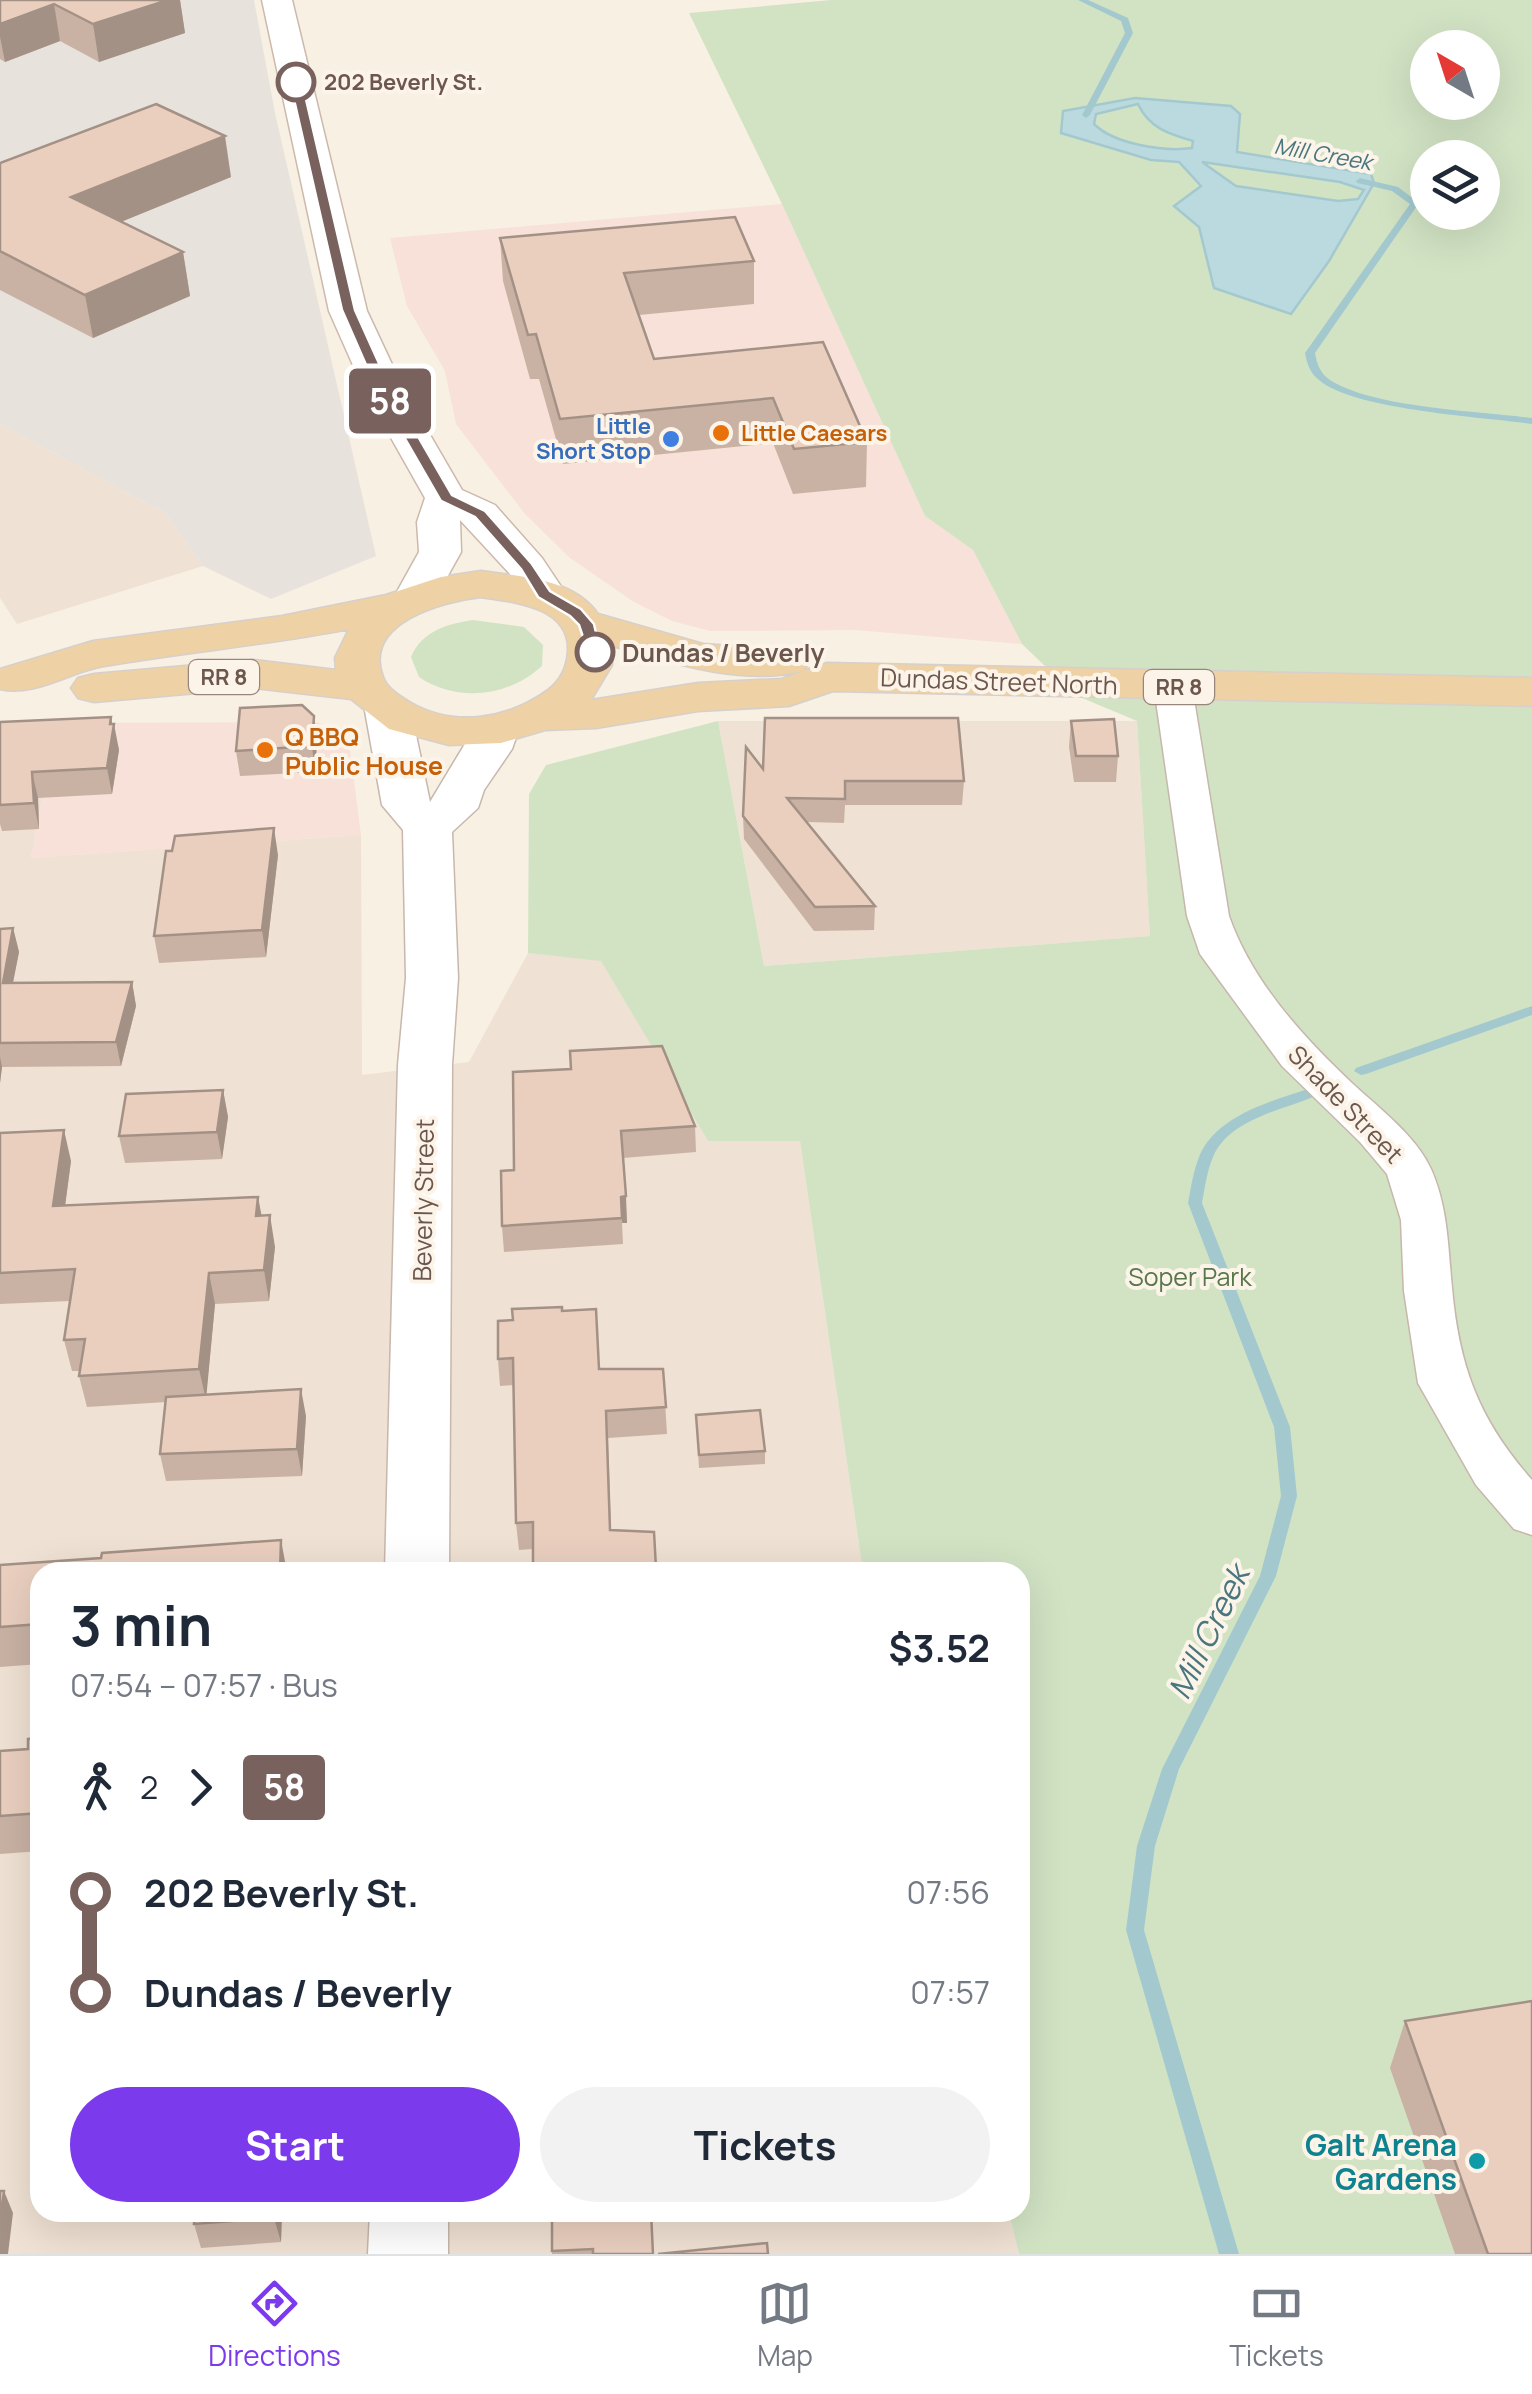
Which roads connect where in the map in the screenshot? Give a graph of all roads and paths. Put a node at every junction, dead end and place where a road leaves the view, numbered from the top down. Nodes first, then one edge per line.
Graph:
1 (277, 0) edge
2 (446, 498) junction
3 (544, 594) junction
4 (407, 602) junction
5 (586, 624) junction
6 (827, 677) junction
7 (8, 679) edge
8 (1173, 687) junction
9 (1532, 692) edge
10 (376, 699) junction
11 (519, 723) junction
12 (427, 827) junction
13 (1532, 1515) edge
14 (417, 1562) edge
15 (409, 2222) edge
16 (408, 2254) edge

1 - 2 main road
2 - 3 main road
2 - 4 main road
3 - 4 main road
3 - 5 main road
4 - 7 main road, RR 8
4 - 10 main road
5 - 6 main road, Dundas Street North / RR 8
5 - 11 main road
6 - 8 main road, Dundas Street North / RR 8
6 - 11 main road, Dundas Street North / RR 8
7 - 10 main road, RR 8
8 - 9 main road, Dundas Street North / RR 8
8 - 13 street, Shade Street
10 - 11 main road
10 - 12 main road, Beverly Street
11 - 12 main road
12 - 14 main road, Beverly Street
15 - 16 main road

